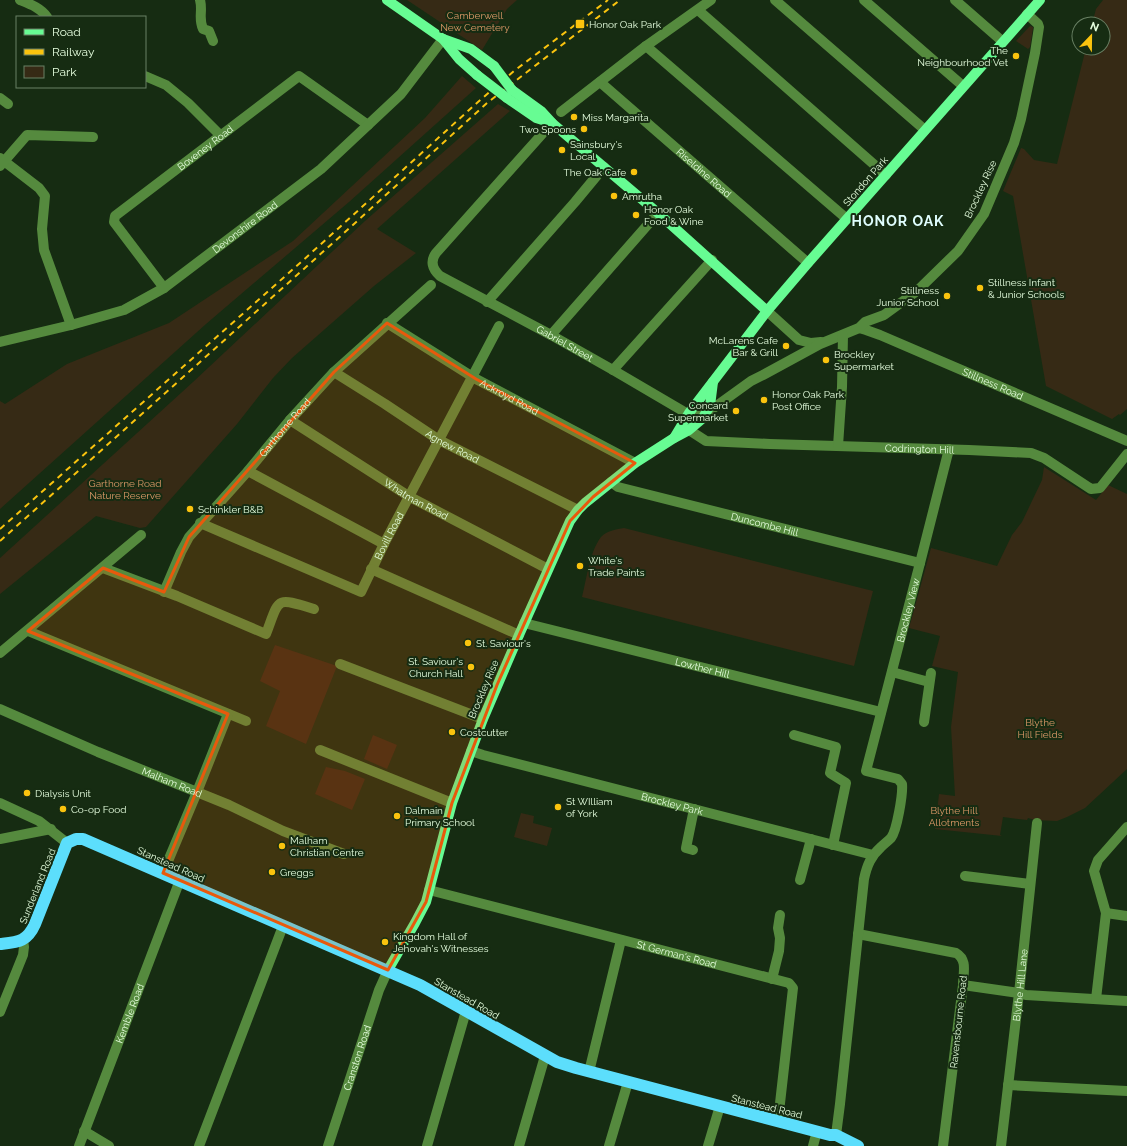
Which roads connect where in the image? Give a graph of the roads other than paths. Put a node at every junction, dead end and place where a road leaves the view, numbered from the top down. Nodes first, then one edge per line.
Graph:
1 (20, 0) edge
2 (200, 0) edge
3 (387, 0) edge
4 (711, 0) edge
5 (775, 0) edge
6 (864, 0) edge
7 (955, 0) edge
8 (1040, 0) edge
9 (698, 10) junction
10 (1027, 14) junction
11 (46, 16) edge
12 (443, 39) junction
13 (213, 41) dead end
14 (1002, 41) junction
15 (646, 46) junction
16 (146, 76) edge
17 (600, 82) junction
18 (963, 86) junction
19 (510, 94) junction
20 (561, 112) dead end
21 (552, 123) junction
22 (368, 125) junction
23 (925, 130) junction
24 (220, 136) junction
25 (93, 137) dead end
26 (1, 162) edge
27 (604, 167) junction
28 (886, 175) junction
29 (658, 213) junction
30 (847, 219) junction
31 (712, 260) junction
32 (808, 263) junction
33 (431, 285) dead end
34 (164, 288) junction
35 (487, 302) junction
36 (767, 311) junction
37 (884, 315) junction
38 (387, 323) junction
39 (71, 325) junction
40 (499, 326) dead end
41 (859, 328) junction
42 (551, 335) junction
43 (843, 335) junction
44 (884, 337) junction
45 (799, 340) junction
46 (0, 342) edge
47 (827, 342) junction
48 (795, 357) junction
49 (613, 370) junction
50 (334, 372) junction
51 (472, 376) junction
52 (702, 401) junction
53 (708, 412) junction
54 (688, 414) junction
55 (290, 420) junction
56 (689, 430) junction
57 (674, 438) junction
58 (439, 440) junction
59 (1127, 441) edge
60 (838, 446) junction
61 (949, 449) junction
62 (1127, 454) edge
63 (635, 463) junction
64 (248, 471) junction
65 (611, 482) junction
66 (410, 496) junction
67 (578, 510) junction
68 (200, 523) junction
69 (141, 535) dead end
70 (384, 544) junction
71 (920, 563) junction
72 (104, 568) junction
73 (371, 569) junction
74 (548, 570) junction
75 (164, 592) junction
76 (314, 609) dead end
77 (524, 623) junction
78 (28, 631) junction
79 (519, 635) junction
80 (0, 653) edge
81 (340, 664) dead end
82 (892, 672) junction
83 (0, 709) edge
84 (881, 712) junction
85 (228, 714) junction
86 (483, 719) junction
87 (246, 721) dead end
88 (924, 722) dead end
89 (794, 735) dead end
90 (320, 750) dead end
91 (471, 751) junction
92 (197, 792) junction
93 (0, 803) edge
94 (452, 803) junction
95 (694, 809) junction
96 (1037, 823) dead end
97 (51, 829) junction
98 (1126, 830) edge
99 (0, 838) edge
100 (811, 839) junction
101 (71, 841) junction
102 (833, 845) junction
103 (693, 850) dead end
104 (344, 854) dead end
105 (873, 855) junction
106 (163, 873) junction
107 (965, 876) dead end
108 (180, 880) junction
109 (800, 880) dead end
110 (1030, 884) junction
111 (429, 890) junction
112 (1106, 913) junction
113 (780, 916) dead end
114 (1127, 916) edge
115 (283, 926) junction
116 (858, 934) junction
117 (23, 940) junction
118 (621, 940) junction
119 (0, 944) edge
120 (388, 970) junction
121 (772, 979) junction
122 (963, 985) junction
123 (1019, 992) junction
124 (1096, 999) junction
125 (1127, 1001) edge
126 (466, 1011) junction
127 (0, 1012) edge
128 (545, 1056) junction
129 (589, 1072) junction
130 (628, 1082) junction
131 (1008, 1085) junction
132 (1127, 1091) edge
133 (720, 1106) junction
134 (778, 1121) junction
135 (84, 1131) junction
136 (817, 1132) junction
137 (836, 1135) junction
138 (79, 1146) edge
139 (109, 1146) edge
140 (199, 1146) edge
141 (328, 1146) edge
142 (427, 1146) edge
143 (519, 1146) edge
144 (609, 1146) edge
145 (708, 1146) edge
146 (813, 1146) edge
147 (858, 1146) edge
148 (943, 1146) edge
149 (1001, 1146) edge

1 - 11 street
2 - 13 street
3 - 12 main road
4 - 9 street
5 - 23 street
6 - 18 street
7 - 14 street
8 - 10 main road, Stondon Park
9 - 15 street
9 - 28 street
10 - 14 main road, Stondon Park
10 - 37 street, Brockley Rise
12 - 19 main road, bridge
12 - 19 main road, bridge
12 - 22 street, Devonshire Road
14 - 18 main road, Stondon Park
15 - 17 street
15 - 30 street
16 - 24 street
17 - 20 street
17 - 32 street, Riseldine Road
18 - 23 main road, Stondon Park
19 - 21 main road
21 - 27 main road
21 - 35 street, Gabriel Street
22 - 24 street, Boveney Road
22 - 34 street, Devonshire Road
23 - 28 main road, Stondon Park
24 - 34 street, Boveney Road
25 - 26 street
26 - 39 street
27 - 29 main road
27 - 35 street
28 - 30 main road, Stondon Park
29 - 31 main road
29 - 42 street
30 - 32 main road, Stondon Park
31 - 36 main road
31 - 49 street
32 - 36 main road, Stondon Park
33 - 38 street, Garthorne Road
34 - 39 street, Devonshire Road
35 - 42 street, Gabriel Street
36 - 45 street
36 - 52 main road, Stondon Park
37 - 41 street, Brockley Rise
37 - 44 street
38 - 50 street, Garthorne Road
38 - 51 street, Ackroyd Road
39 - 46 street, Devonshire Road
40 - 51 street, Bovill Road
41 - 43 street, Brockley Rise
41 - 44 street, Stillness Road
42 - 49 street, Gabriel Street
43 - 47 street, Brockley Rise
43 - 60 street
44 - 59 street, Stillness Road
45 - 47 street
45 - 48 street
47 - 48 street, Brockley Rise
48 - 53 street, Brockley Rise
49 - 54 street, Gabriel Street
50 - 55 street, Garthorne Road
50 - 58 street, Agnew Road
51 - 58 street, Bovill Road
51 - 63 street, Ackroyd Road
52 - 53 main road, Stondon Park
52 - 53 street
52 - 54 main road, Stondon Park
53 - 56 main road
54 - 57 main road, Stondon Park
55 - 64 street, Garthorne Road
55 - 66 street, Whatman Road
56 - 57 main road
56 - 60 street, Codrington Hill
57 - 63 main road, Brockley Rise
58 - 66 street, Bovill Road
58 - 67 street, Agnew Road
60 - 61 street, Codrington Hill
61 - 62 street, Codrington Hill
61 - 71 street, Brockley View
63 - 65 main road, Brockley Rise
64 - 68 street, Garthorne Road
64 - 70 street
65 - 67 main road, Brockley Rise
65 - 71 street, Duncombe Hill
66 - 70 street, Bovill Road
66 - 74 street, Whatman Road
67 - 74 main road, Brockley Rise
68 - 73 street, Bovill Road
68 - 75 street, Garthorne Road
69 - 72 street
70 - 73 street, Bovill Road
71 - 82 street, Brockley View
72 - 75 street
72 - 78 street
73 - 79 street
74 - 77 main road, Brockley Rise
75 - 76 street
77 - 79 main road, Brockley Rise
77 - 84 street, Lowther Hill
78 - 80 street
78 - 85 street
79 - 86 main road, Brockley Rise
81 - 86 street
82 - 84 street, Brockley View
82 - 88 street
83 - 92 street, Malham Road
84 - 105 street, Brockley View
85 - 87 street
85 - 92 street
86 - 91 main road, Brockley Rise
89 - 102 street
90 - 94 street
91 - 94 main road, Brockley Rise
91 - 95 street, Brockley Park
92 - 104 street, Malham Road
92 - 106 street
93 - 97 street, Stanstead Road
94 - 111 main road, Brockley Rise
95 - 100 street, Brockley Park
95 - 103 street
96 - 110 street, Blythe Hill Lane
97 - 99 street
97 - 101 street, Stanstead Road
98 - 112 street
100 - 102 street, Brockley Park
100 - 109 street
101 - 106 highway, Stanstead Road
101 - 117 highway, Sunderland Road
102 - 105 street, Brockley Park
105 - 116 street
106 - 108 highway, Stanstead Road
107 - 110 street
108 - 115 highway, Stanstead Road
108 - 135 street, Kemble Road
110 - 123 street, Blythe Hill Lane
111 - 118 street, St German's Road
111 - 120 main road, Brockley Rise
112 - 114 street
112 - 124 street
113 - 121 street
115 - 120 highway, Stanstead Road
115 - 140 street
116 - 122 street, Ravensbourne Road
116 - 137 street
117 - 119 highway
117 - 127 street
118 - 121 street, St German's Road
118 - 129 street
120 - 126 highway, Stanstead Road
120 - 141 street, Cranston Road
121 - 134 street, St German's Road
122 - 123 street
122 - 148 street, Ravensbourne Road
123 - 124 street
123 - 131 street, Blythe Hill Lane
124 - 125 street
126 - 128 highway, Stanstead Road
126 - 142 street
128 - 129 highway, Stanstead Road
128 - 143 street
129 - 130 highway, Stanstead Road
130 - 133 highway, Stanstead Road
130 - 144 street
131 - 132 street
131 - 149 street, Blythe Hill Lane
133 - 134 highway, Stanstead Road
133 - 145 street
134 - 136 highway, Stanstead Road
135 - 138 street, Kemble Road
135 - 139 street
136 - 137 highway, Stanstead Road
136 - 146 street
137 - 147 highway, Stanstead Road

